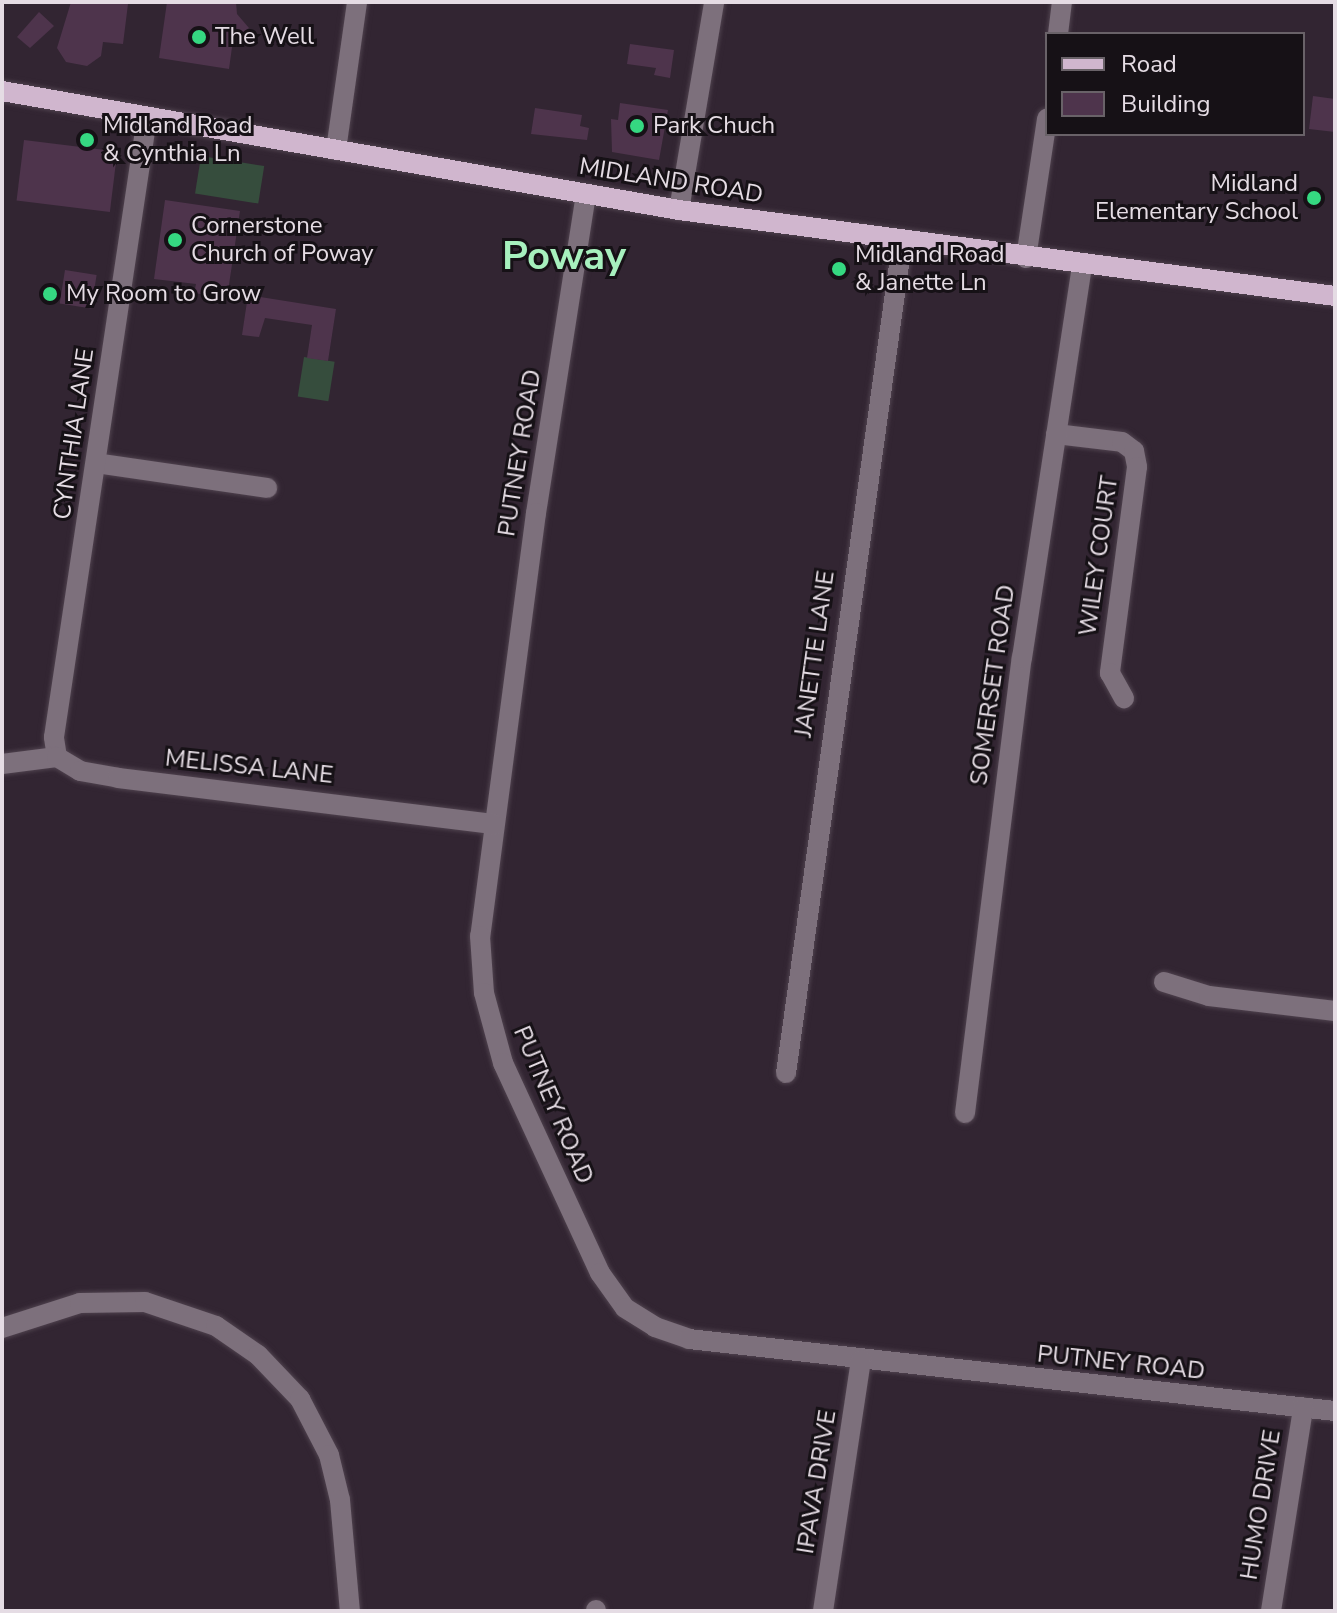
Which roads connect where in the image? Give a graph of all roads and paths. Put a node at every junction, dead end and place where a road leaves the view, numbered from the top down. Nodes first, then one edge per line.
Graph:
1 (357, 2) edge
2 (714, 2) edge
3 (1062, 2) edge
4 (1058, 32) edge
5 (2, 91) edge
6 (147, 118) junction
7 (1045, 132) edge
8 (336, 150) junction
9 (586, 194) junction
10 (679, 210) junction
11 (902, 243) junction
12 (1026, 258) junction
13 (1082, 265) junction
14 (1335, 296) edge
15 (1056, 434) junction
16 (96, 463) junction
17 (267, 488) dead end
18 (1124, 698) dead end
19 (57, 757) junction
20 (2, 764) edge
21 (493, 824) junction
22 (1164, 982) dead end
23 (1335, 1011) edge
24 (786, 1073) dead end
25 (965, 1113) dead end
26 (2, 1328) edge
27 (861, 1360) junction
28 (1303, 1408) junction
29 (1335, 1411) edge
30 (350, 1611) edge
31 (823, 1611) edge
32 (1271, 1611) edge

1 - 8 street
2 - 10 street
3 - 4 street
5 - 6 main road, MIDLAND ROAD
6 - 8 main road, MIDLAND ROAD
6 - 16 street, CYNTHIA LANE
7 - 12 street
8 - 9 main road, MIDLAND ROAD
9 - 10 main road, MIDLAND ROAD
9 - 21 street, PUTNEY ROAD
10 - 11 main road, MIDLAND ROAD
11 - 12 main road, MIDLAND ROAD
11 - 24 street, JANETTE LANE
12 - 13 main road, MIDLAND ROAD
13 - 14 main road, MIDLAND ROAD
13 - 15 street, SOMERSET ROAD
15 - 18 street, WILEY COURT
15 - 25 street, SOMERSET ROAD
16 - 17 street
16 - 19 street, CYNTHIA LANE
19 - 20 street
19 - 21 street, MELISSA LANE
21 - 27 street, PUTNEY ROAD
22 - 23 street
26 - 30 street
27 - 28 street, PUTNEY ROAD
27 - 31 street, IPAVA DRIVE
28 - 29 street, PUTNEY ROAD
28 - 32 street, HUMO DRIVE

